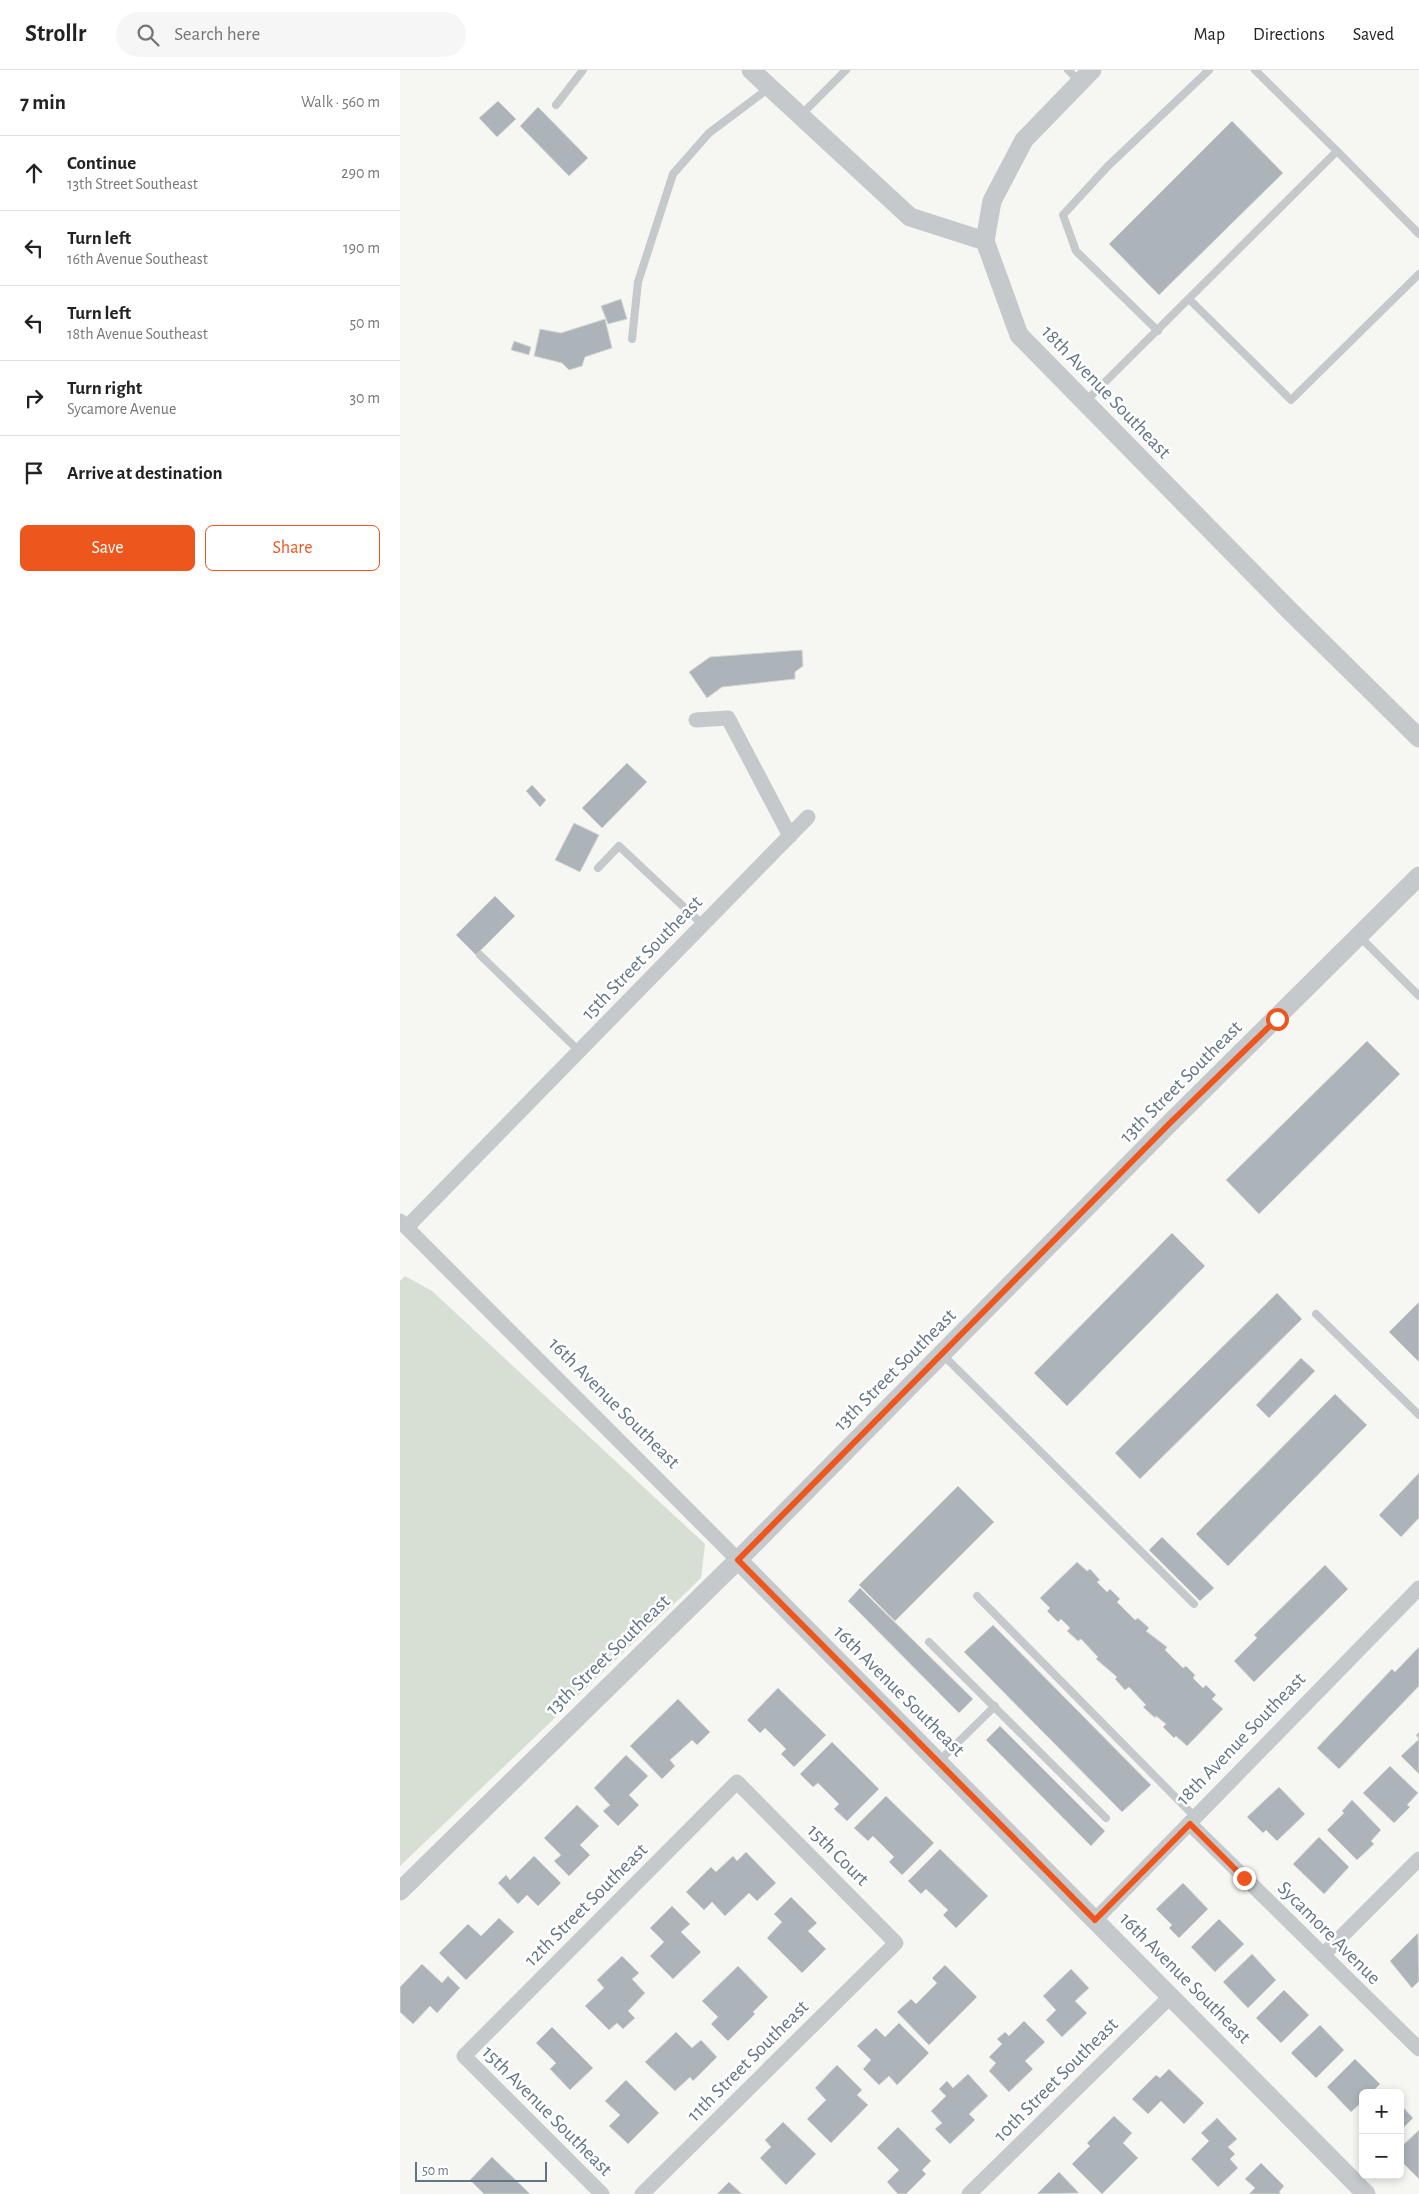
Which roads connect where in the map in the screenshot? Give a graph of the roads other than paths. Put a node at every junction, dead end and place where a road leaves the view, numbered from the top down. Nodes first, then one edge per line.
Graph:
1 (583, 70) edge
2 (751, 70) edge
3 (846, 70) edge
4 (1209, 70) edge
5 (1255, 70) edge
6 (1080, 74) edge
7 (770, 88) junction
8 (556, 105) dead end
9 (800, 116) junction
10 (1337, 151) junction
11 (1419, 234) edge
12 (985, 241) junction
13 (1419, 274) edge
14 (1190, 300) junction
15 (1158, 330) junction
16 (632, 339) dead end
17 (1084, 403) junction
18 (696, 720) dead end
19 (1419, 738) edge
20 (808, 817) dead end
21 (790, 836) junction
22 (598, 868) dead end
23 (1419, 876) edge
24 (703, 925) junction
25 (1360, 937) junction
26 (480, 955) dead end
27 (1419, 996) edge
28 (579, 1051) junction
29 (404, 1224) edge
30 (1316, 1314) dead end
31 (942, 1354) junction
32 (1419, 1415) edge
33 (738, 1560) junction
34 (1419, 1588) edge
35 (977, 1596) dead end
36 (1194, 1604) dead end
37 (929, 1642) dead end
38 (995, 1706) junction
39 (938, 1763) junction
40 (737, 1782) joint
41 (1106, 1818) dead end
42 (1193, 1821) junction
43 (1419, 1859) edge
44 (400, 1891) edge
45 (1095, 1920) junction
46 (1323, 1955) junction
47 (883, 1957) joint
48 (1171, 1996) junction
49 (1419, 2049) edge
50 (464, 2056) joint
51 (602, 2194) edge
52 (642, 2194) edge
53 (970, 2194) edge
54 (1366, 2194) edge

1 - 8 lane
2 - 7 street
3 - 9 lane
4 - 15 lane
5 - 10 lane
6 - 12 street
7 - 9 street
7 - 16 lane
9 - 12 street
10 - 11 lane
10 - 14 lane
12 - 17 street, 18th Avenue Southeast
13 - 14 lane
14 - 15 lane
15 - 17 lane
17 - 19 street, 18th Avenue Southeast
18 - 21 street
20 - 21 street, 15th Street Southeast
21 - 24 street, 15th Street Southeast
22 - 24 lane
23 - 25 street, 13th Street Southeast
24 - 28 street, 15th Street Southeast
25 - 27 lane
25 - 31 street, 13th Street Southeast
26 - 28 lane
28 - 29 street, 15th Street Southeast
29 - 33 street, 16th Avenue Southeast
30 - 32 lane
31 - 33 street, 13th Street Southeast
31 - 36 lane
33 - 39 street, 16th Avenue Southeast
33 - 44 street, 13th Street Southeast
34 - 42 street, 18th Avenue Southeast
35 - 42 lane
37 - 38 lane
38 - 39 lane
38 - 41 lane
39 - 45 street, 16th Avenue Southeast
40 - 47 street, 15th Court
40 - 50 street, 12th Street Southeast
42 - 45 street, 18th Avenue Southeast
42 - 46 street, Sycamore Avenue
43 - 46 street
45 - 48 street, 16th Avenue Southeast
46 - 49 street, Sycamore Avenue
47 - 52 street, 11th Street Southeast
48 - 53 street, 10th Street Southeast
48 - 54 street, 16th Avenue Southeast
50 - 51 street, 15th Avenue Southeast

